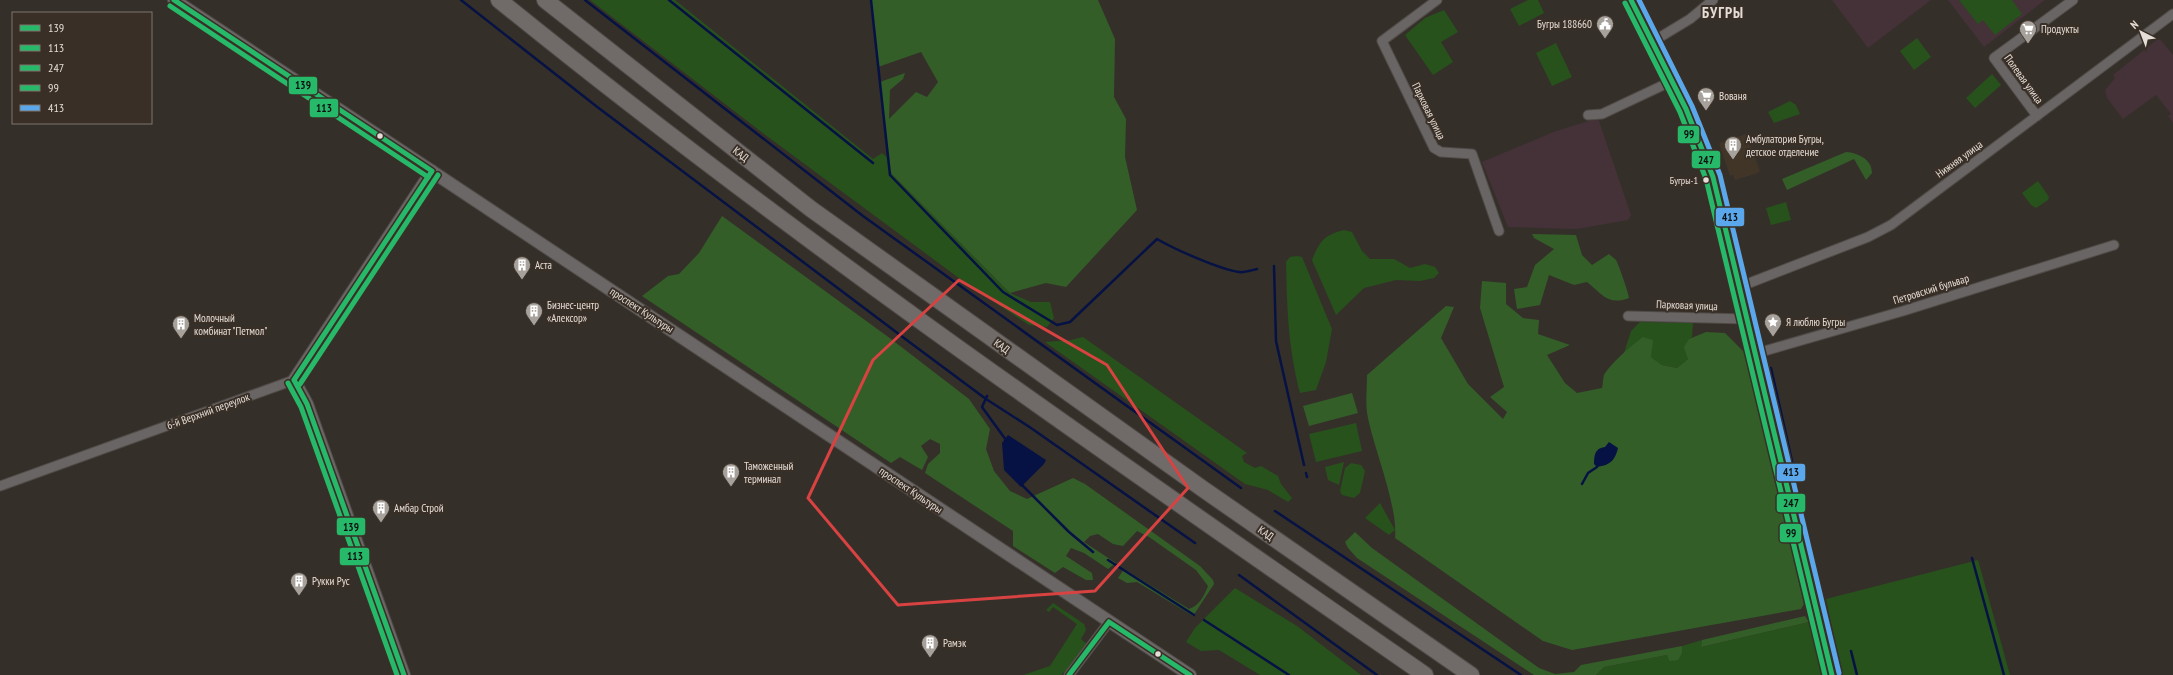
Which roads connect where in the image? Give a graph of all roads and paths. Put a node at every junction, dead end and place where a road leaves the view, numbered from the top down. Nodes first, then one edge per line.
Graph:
1 (174, 0) edge
2 (499, 0) edge
3 (545, 0) edge
4 (1437, 0) edge
5 (1631, 0) edge
6 (1713, 0) edge
7 (2073, 0) edge
8 (2173, 14) edge
9 (1652, 42) junction
10 (1672, 82) junction
11 (1588, 115) dead end
12 (2036, 116) junction
13 (432, 171) junction
14 (1499, 231) dead end
15 (2114, 245) dead end
16 (1738, 287) junction
17 (1628, 316) dead end
18 (1746, 319) junction
19 (1754, 354) junction
20 (294, 380) junction
21 (0, 486) edge
22 (1109, 622) junction
23 (404, 675) edge
24 (1069, 675) edge
25 (1190, 675) edge
26 (1425, 675) edge
27 (1471, 675) edge
28 (1832, 675) edge

1 - 13 street, проспект Культуры
2 - 26 highway
3 - 27 highway, КАД
4 - 14 street, Парковая улица
5 - 9 street
6 - 9 street
7 - 12 street, Полевая улица
8 - 12 street, Нижняя улица
9 - 10 street
10 - 11 street
10 - 16 street
12 - 16 street, Нижняя улица
13 - 20 street
13 - 22 street, проспект Культуры
15 - 19 street, Петровский бульвар
16 - 18 street
17 - 18 street, Парковая улица
18 - 19 street
19 - 28 street
20 - 21 street, 6-й Верхний переулок
20 - 23 street
22 - 24 street
22 - 25 street, проспект Культуры

